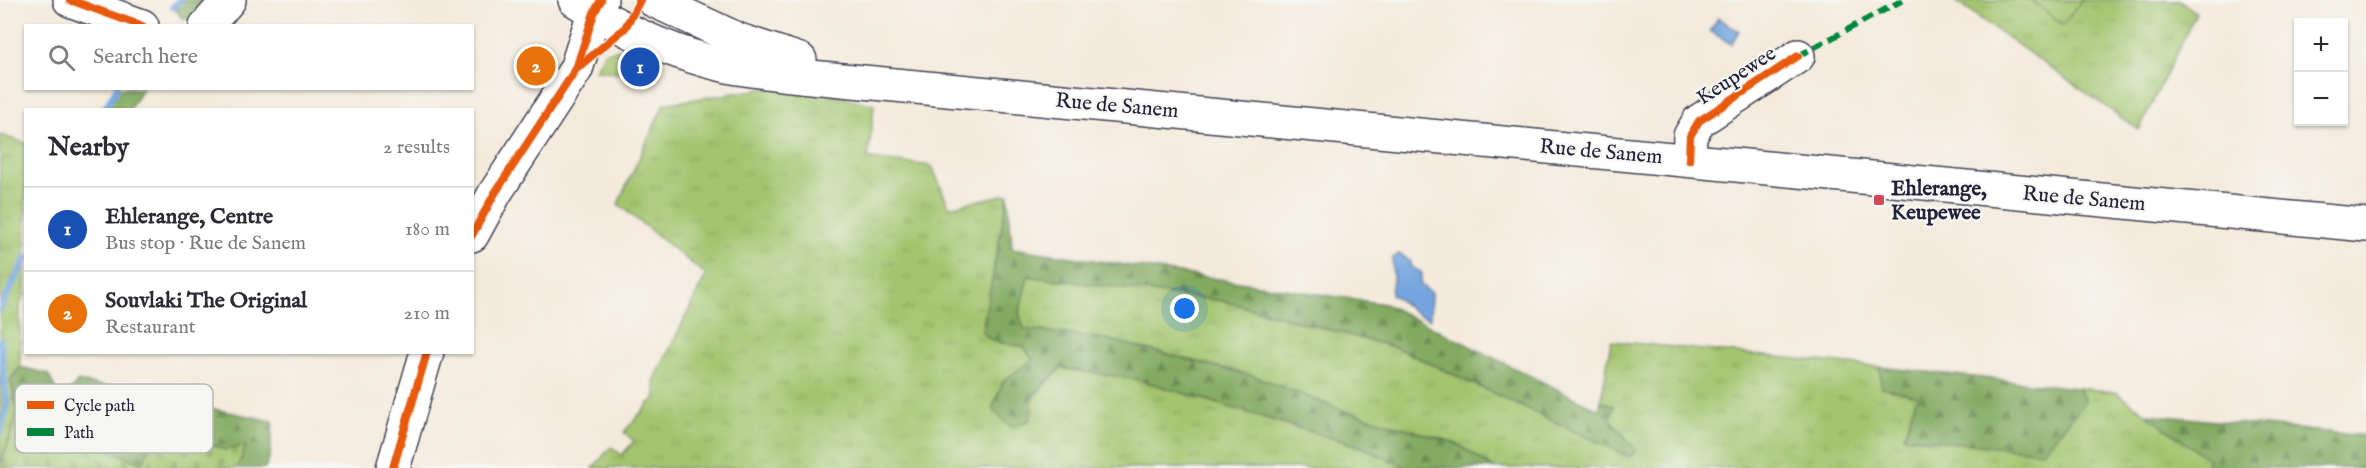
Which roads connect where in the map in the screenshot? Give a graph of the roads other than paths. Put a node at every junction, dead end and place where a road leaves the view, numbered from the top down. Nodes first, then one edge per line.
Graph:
1 (70, 0) edge
2 (229, 0) edge
3 (653, 0) edge
4 (590, 4) edge
5 (632, 14) edge
6 (136, 24) edge
7 (208, 24) edge
8 (1798, 56) dead end
9 (576, 69) junction
10 (907, 85) junction
11 (1689, 160) junction
12 (2366, 225) edge
13 (474, 231) edge
14 (426, 354) edge
15 (393, 468) edge

1 - 6 main road
2 - 7 main road
3 - 10 main road, Rue de Sanem
4 - 5 main road, Rue de Sanem
4 - 9 main road
5 - 9 main road
5 - 10 main road, Rue de Sanem
8 - 11 main road, Keupewee
9 - 13 main road
10 - 11 main road, Rue de Sanem
11 - 12 main road, Rue de Sanem
14 - 15 main road

